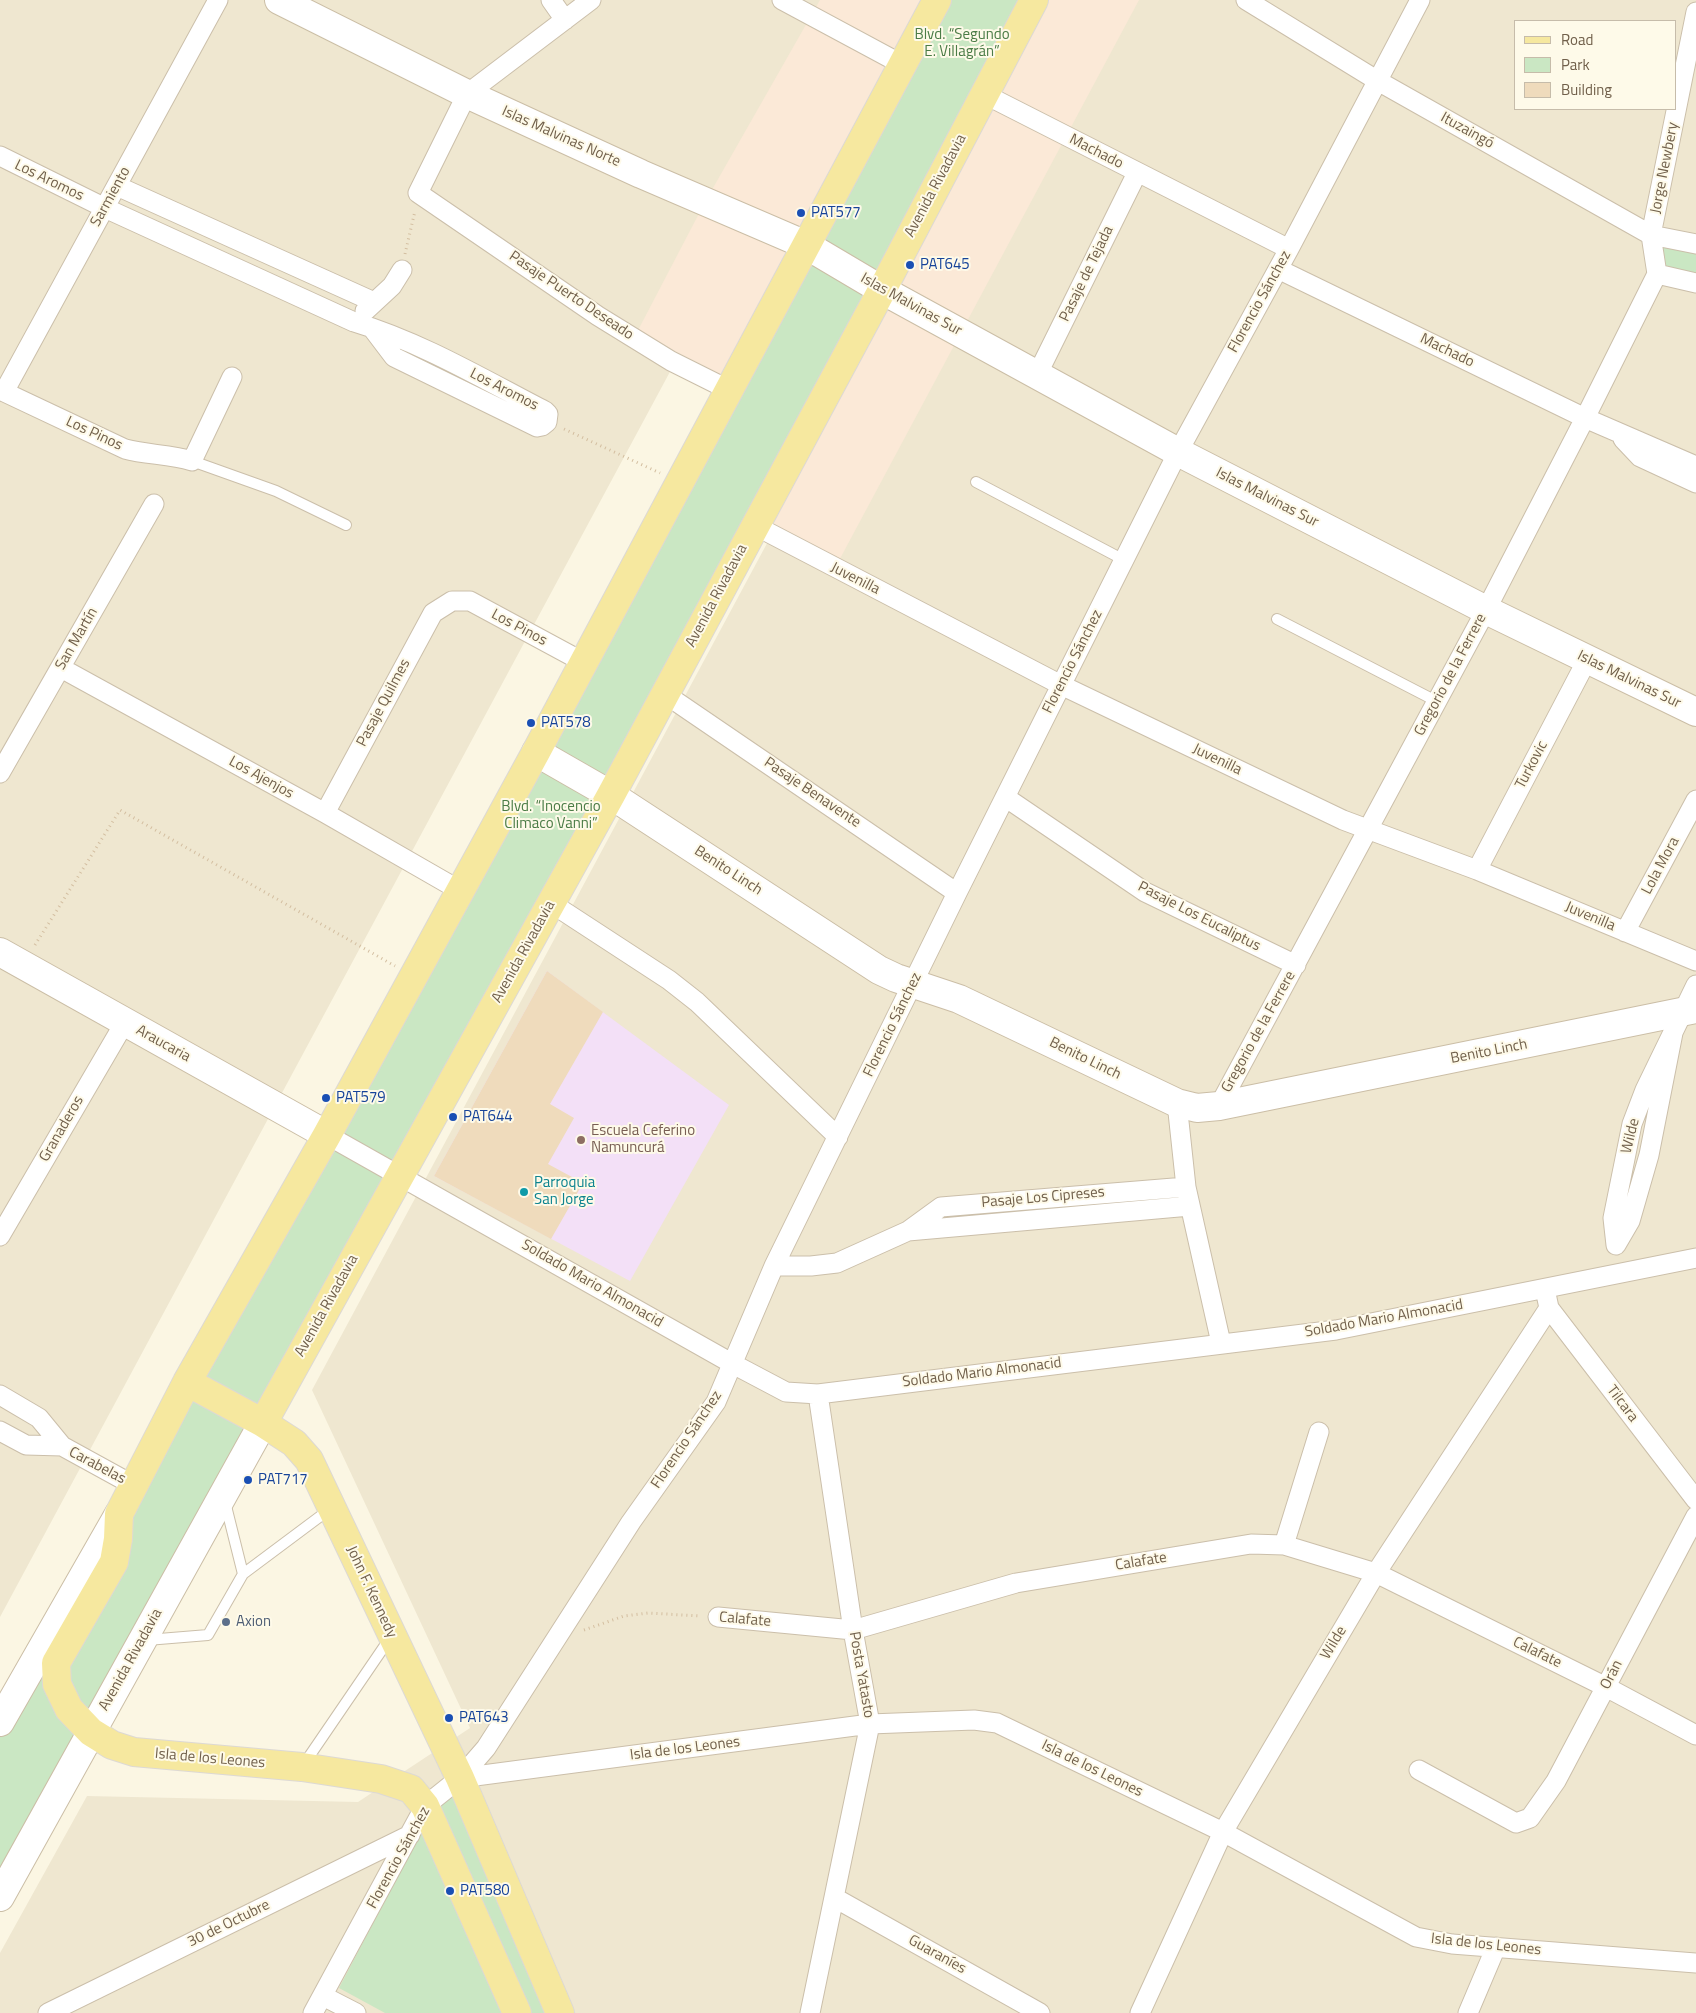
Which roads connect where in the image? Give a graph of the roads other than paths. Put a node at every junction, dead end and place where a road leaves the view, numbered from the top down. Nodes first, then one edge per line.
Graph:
1 (218, 0) edge
2 (279, 0) edge
3 (551, 0) edge
4 (591, 0) edge
5 (782, 0) edge
6 (937, 0) edge
7 (1034, 0) edge
8 (1246, 0) edge
9 (1420, 0) edge
10 (1696, 12) edge
11 (565, 20) junction
12 (1692, 51) edge
13 (903, 65) junction
14 (1378, 81) junction
15 (467, 94) junction
16 (984, 94) junction
17 (0, 156) edge
18 (1137, 173) junction
19 (117, 186) junction
20 (105, 208) junction
21 (1651, 235) junction
22 (1696, 244) edge
23 (806, 245) junction
24 (1289, 249) junction
25 (846, 268) joint
26 (1278, 269) junction
27 (402, 270) road end
28 (1657, 274) junction
29 (1696, 283) edge
30 (882, 290) junction
31 (374, 302) junction
32 (354, 322) junction
33 (1037, 375) junction
34 (232, 377) dead end
35 (729, 390) junction
36 (2, 391) edge
37 (1585, 418) junction
38 (548, 422) road end
39 (1617, 432) junction
40 (1178, 452) junction
41 (192, 461) junction
42 (1696, 466) edge
43 (976, 482) dead end
44 (1696, 483) edge
45 (154, 504) dead end
46 (346, 525) dead end
47 (754, 525) junction
48 (1124, 560) junction
49 (452, 602) joint
50 (1486, 610) junction
51 (1277, 619) dead end
52 (1587, 660) junction
53 (583, 662) junction
54 (61, 668) junction
55 (1062, 685) junction
56 (665, 694) junction
57 (1436, 701) junction
58 (1696, 712) edge
59 (536, 752) junction
60 (0, 773) edge
61 (611, 795) junction
62 (1005, 797) junction
63 (1696, 800) edge
64 (325, 813) junction
65 (1368, 828) junction
66 (1477, 870) junction
67 (460, 890) junction
68 (957, 893) junction
69 (551, 903) junction
70 (1625, 932) junction
71 (11, 959) edge
72 (1696, 960) edge
73 (1296, 965) junction
74 (913, 983) junction
75 (1696, 985) edge
76 (1684, 1018) edge
77 (125, 1022) junction
78 (1178, 1103) junction
79 (1219, 1106) junction
80 (327, 1135) junction
81 (838, 1137) junction
82 (400, 1175) junction
83 (1186, 1186) junction
84 (1190, 1206) junction
85 (908, 1231) junction
86 (0, 1236) edge
87 (1696, 1258) edge
88 (774, 1266) junction
89 (1610, 1277) junction
90 (1545, 1289) junction
91 (1549, 1308) junction
92 (1221, 1343) junction
93 (733, 1364) junction
94 (187, 1382) junction
95 (818, 1394) junction
96 (0, 1395) edge
97 (262, 1423) junction
98 (0, 1431) edge
99 (1319, 1432) dead end
100 (62, 1446) junction
101 (133, 1485) junction
102 (222, 1494) junction
103 (1696, 1500) edge
104 (331, 1508) junction
105 (119, 1514) junction
106 (1696, 1516) edge
107 (1284, 1545) junction
108 (1376, 1573) junction
109 (242, 1574) junction
110 (718, 1617) road end
111 (853, 1630) junction
112 (392, 1636) junction
113 (141, 1641) junction
114 (1606, 1687) junction
115 (2, 1712) edge
116 (870, 1724) junction
117 (91, 1732) junction
118 (1696, 1735) edge
119 (302, 1767) junction
120 (1419, 1770) dead end
121 (460, 1778) junction
122 (418, 1798) junction
123 (1223, 1832) junction
124 (410, 1835) junction
125 (0, 1897) edge
126 (835, 1898) junction
127 (1496, 1947) junction
128 (1696, 1963) edge
129 (323, 1996) junction
130 (48, 2013) edge
131 (313, 2013) edge
132 (356, 2013) edge
133 (517, 2013) edge
134 (560, 2013) edge
135 (810, 2013) edge
136 (1040, 2013) edge
137 (1140, 2013) edge
138 (1468, 2013) edge

1 - 19 street, Sarmiento
2 - 15 street, Islas Malvinas Norte
3 - 11 street
4 - 11 street
5 - 13 street
6 - 13 main road
7 - 16 main road, Avenida Rivadavia
8 - 14 street, Ituzaingó
9 - 14 street, Florencio Sánchez
10 - 12 street, Jorge Newbery
11 - 15 street
12 - 21 street, Jorge Newbery
13 - 23 main road
14 - 21 street, Ituzaingó
14 - 24 street, Florencio Sánchez
15 - 23 street, Islas Malvinas Norte
15 - 35 street, Pasaje Puerto Deseado
16 - 18 street, Machado
16 - 30 main road, Avenida Rivadavia
17 - 20 street, Los Aromos
18 - 24 street, Machado
18 - 33 street, Pasaje de Tejada
19 - 20 street, Sarmiento
19 - 31 street
20 - 32 street, Los Aromos
20 - 36 street, Sarmiento
21 - 22 street, Ituzaingó
21 - 28 street
23 - 25 street, Islas Malvinas Norte
23 - 35 main road
24 - 26 street, Florencio Sánchez
25 - 30 street, Islas Malvinas Sur
26 - 37 street, Machado
26 - 40 street, Florencio Sánchez
27 - 31 street
28 - 29 street
28 - 37 street, Gregorio de la Ferrere
30 - 33 street, Islas Malvinas Sur
30 - 47 main road, Avenida Rivadavia
31 - 32 street
32 - 38 street, Los Aromos
33 - 40 street, Islas Malvinas Sur
34 - 41 street
35 - 53 main road
36 - 41 street, Los Pinos
37 - 39 street, Machado
37 - 50 street, Gregorio de la Ferrere
39 - 42 street, Machado
39 - 44 street, Machado
40 - 48 street, Florencio Sánchez
40 - 50 street, Islas Malvinas Sur
41 - 46 lane
43 - 48 lane
45 - 54 street, San Martín
47 - 55 street, Juvenilla
47 - 56 main road, Avenida Rivadavia
48 - 55 street, Florencio Sánchez
49 - 53 street, Los Pinos
49 - 64 street, Pasaje Quilmes
50 - 52 street, Islas Malvinas Sur
50 - 57 street, Gregorio de la Ferrere
51 - 57 lane
52 - 58 street, Islas Malvinas Sur
52 - 66 street, Turkovic
53 - 59 main road
54 - 60 street, San Martín
54 - 64 street, Los Ajenjos
55 - 62 street, Florencio Sánchez
55 - 65 street, Juvenilla
56 - 61 main road, Avenida Rivadavia
56 - 68 street, Pasaje Benavente
57 - 65 street, Gregorio de la Ferrere
59 - 61 street, Benito Linch
59 - 67 main road
61 - 69 main road, Avenida Rivadavia
61 - 74 street, Benito Linch
62 - 68 street, Florencio Sánchez
62 - 73 street, Pasaje Los Eucaliptus
63 - 70 street, Lola Mora
64 - 67 street, Los Ajenjos
65 - 66 street, Juvenilla
65 - 73 street, Gregorio de la Ferrere
66 - 70 street, Juvenilla
67 - 80 main road
68 - 74 street, Florencio Sánchez
69 - 81 street
69 - 82 main road, Avenida Rivadavia
70 - 72 street, Juvenilla
71 - 77 street, Araucaria
73 - 79 street, Gregorio de la Ferrere
74 - 78 street, Benito Linch
74 - 81 street, Florencio Sánchez
75 - 76 street, Wilde
76 - 79 street, Benito Linch
76 - 89 street, Wilde
77 - 80 street, Araucaria
77 - 86 street, Granaderos
78 - 79 street, Benito Linch
78 - 83 street
80 - 82 street, Soldado Mario Almonacid
80 - 94 main road
81 - 88 street, Florencio Sánchez
82 - 93 street, Soldado Mario Almonacid
82 - 97 main road, Avenida Rivadavia
83 - 84 street
83 - 85 street, Pasaje Los Cipreses
84 - 85 street, Pasaje Los Cipreses
84 - 92 street
85 - 88 street, Pasaje Los Cipreses
87 - 89 street, Soldado Mario Almonacid
88 - 93 street, Florencio Sánchez
89 - 90 street, Soldado Mario Almonacid
90 - 91 street
90 - 92 street, Soldado Mario Almonacid
91 - 103 street, Tilcara
91 - 108 street, Wilde
92 - 95 street, Soldado Mario Almonacid
93 - 95 street, Soldado Mario Almonacid
93 - 121 street, Florencio Sánchez
94 - 97 main road, John F. Kennedy
94 - 101 main road
95 - 111 street, Posta Yatasto
96 - 100 street, Carabelas
97 - 102 street, Avenida Rivadavia
97 - 104 main road, John F. Kennedy
98 - 100 street, Carabelas
99 - 107 street
100 - 101 street, Carabelas
101 - 105 main road
102 - 109 lane
102 - 113 street, Avenida Rivadavia
104 - 109 lane
104 - 112 main road, John F. Kennedy
105 - 115 street
105 - 117 main road, Isla de los Leones
106 - 114 street, Orán
107 - 108 street, Calafate
107 - 111 street, Calafate
108 - 114 street, Calafate
108 - 123 street, Wilde
109 - 113 lane
110 - 111 street, Calafate
111 - 116 street, Posta Yatasto
112 - 119 lane
112 - 121 main road, John F. Kennedy
113 - 117 street, Avenida Rivadavia
114 - 118 street, Calafate
114 - 120 street, Orán
116 - 121 street, Isla de los Leones
116 - 123 street, Isla de los Leones
116 - 126 street, Posta Yatasto
117 - 119 main road, Isla de los Leones
117 - 125 street, Avenida Rivadavia
119 - 122 main road, Isla de los Leones
121 - 122 street, Florencio Sánchez
121 - 134 main road, John F. Kennedy
122 - 124 street, Florencio Sánchez
122 - 133 main road
123 - 127 street, Isla de los Leones
123 - 137 street, Wilde
124 - 129 street, Florencio Sánchez
124 - 130 street, 30 de Octubre
126 - 135 street, Posta Yatasto
126 - 136 street, Guaraníes
127 - 128 street, Isla de los Leones
127 - 138 street
129 - 131 street, Florencio Sánchez
129 - 132 street

